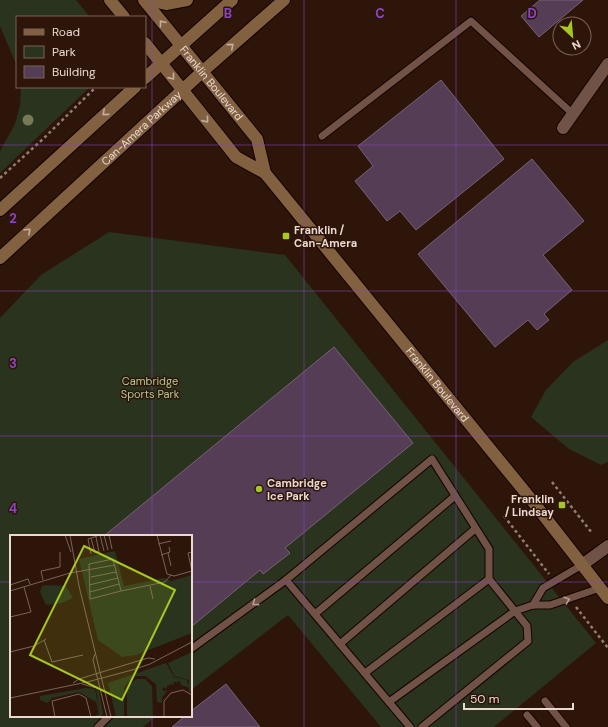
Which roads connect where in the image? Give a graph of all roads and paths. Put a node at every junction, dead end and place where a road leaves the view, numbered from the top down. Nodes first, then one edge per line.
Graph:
1 (110, 0) edge
2 (144, 0) edge
3 (148, 0) edge
4 (187, 0) edge
5 (232, 0) edge
6 (284, 0) edge
7 (123, 16) edge
8 (146, 44) edge
9 (181, 46) junction
10 (161, 64) junction
11 (608, 64) edge
12 (202, 72) junction
13 (146, 77) edge
14 (95, 88) edge
15 (134, 88) edge
16 (182, 90) junction
17 (573, 114) junction
18 (563, 128) dead end
19 (322, 136) dead end
20 (265, 173) junction
21 (0, 178) edge
22 (0, 210) edge
23 (0, 258) edge
24 (552, 482) dead end
25 (455, 496) junction
26 (475, 529) junction
27 (592, 533) dead end
28 (608, 546) edge
29 (582, 565) junction
30 (489, 579) junction
31 (286, 580) junction
32 (600, 588) junction
33 (608, 598) edge
34 (533, 605) junction
35 (515, 611) junction
36 (315, 614) junction
37 (340, 644) junction
38 (192, 648) edge
39 (365, 673) junction
40 (545, 700) dead end
41 (389, 702) junction
42 (528, 715) dead end
43 (108, 717) edge
44 (98, 727) edge
45 (410, 727) edge
46 (422, 727) edge
47 (537, 727) edge
48 (566, 727) edge

1 - 7 main road
9 -> 2 main road, Franklin Boulevard
3 - 4 main road
5 - 9 main road
12 -> 6 main road, Can-Amera Parkway
8 - 10 main road, Franklin Boulevard
9 - 10 main road
9 - 12 main road, Franklin Boulevard
10 - 13 main road
10 -> 16 main road, Franklin Boulevard
11 - 17 street
12 - 16 main road, Can-Amera Parkway
12 - 20 main road, Franklin Boulevard
14 - 21 path
15 -> 22 main road
16 -> 20 main road, Franklin Boulevard
23 -> 16 main road, Can-Amera Parkway
17 - 18 street
17 - 19 lane
20 - 29 main road, Franklin Boulevard
24 - 27 path
25 - 26 lane
25 - 31 lane
25 - 36 lane
26 - 30 lane
26 - 37 lane
28 - 29 street
29 - 32 main road, Franklin Boulevard
29 - 34 lane
30 - 35 lane
30 - 39 lane
31 - 36 lane
31 -> 38 lane
32 - 33 main road, Franklin Boulevard
34 -> 32 lane
34 - 35 lane
35 - 41 lane
35 - 46 lane
36 - 37 lane
37 - 39 lane
39 - 41 lane
40 - 48 lane
41 - 45 lane
42 - 47 lane
43 - 44 lane

